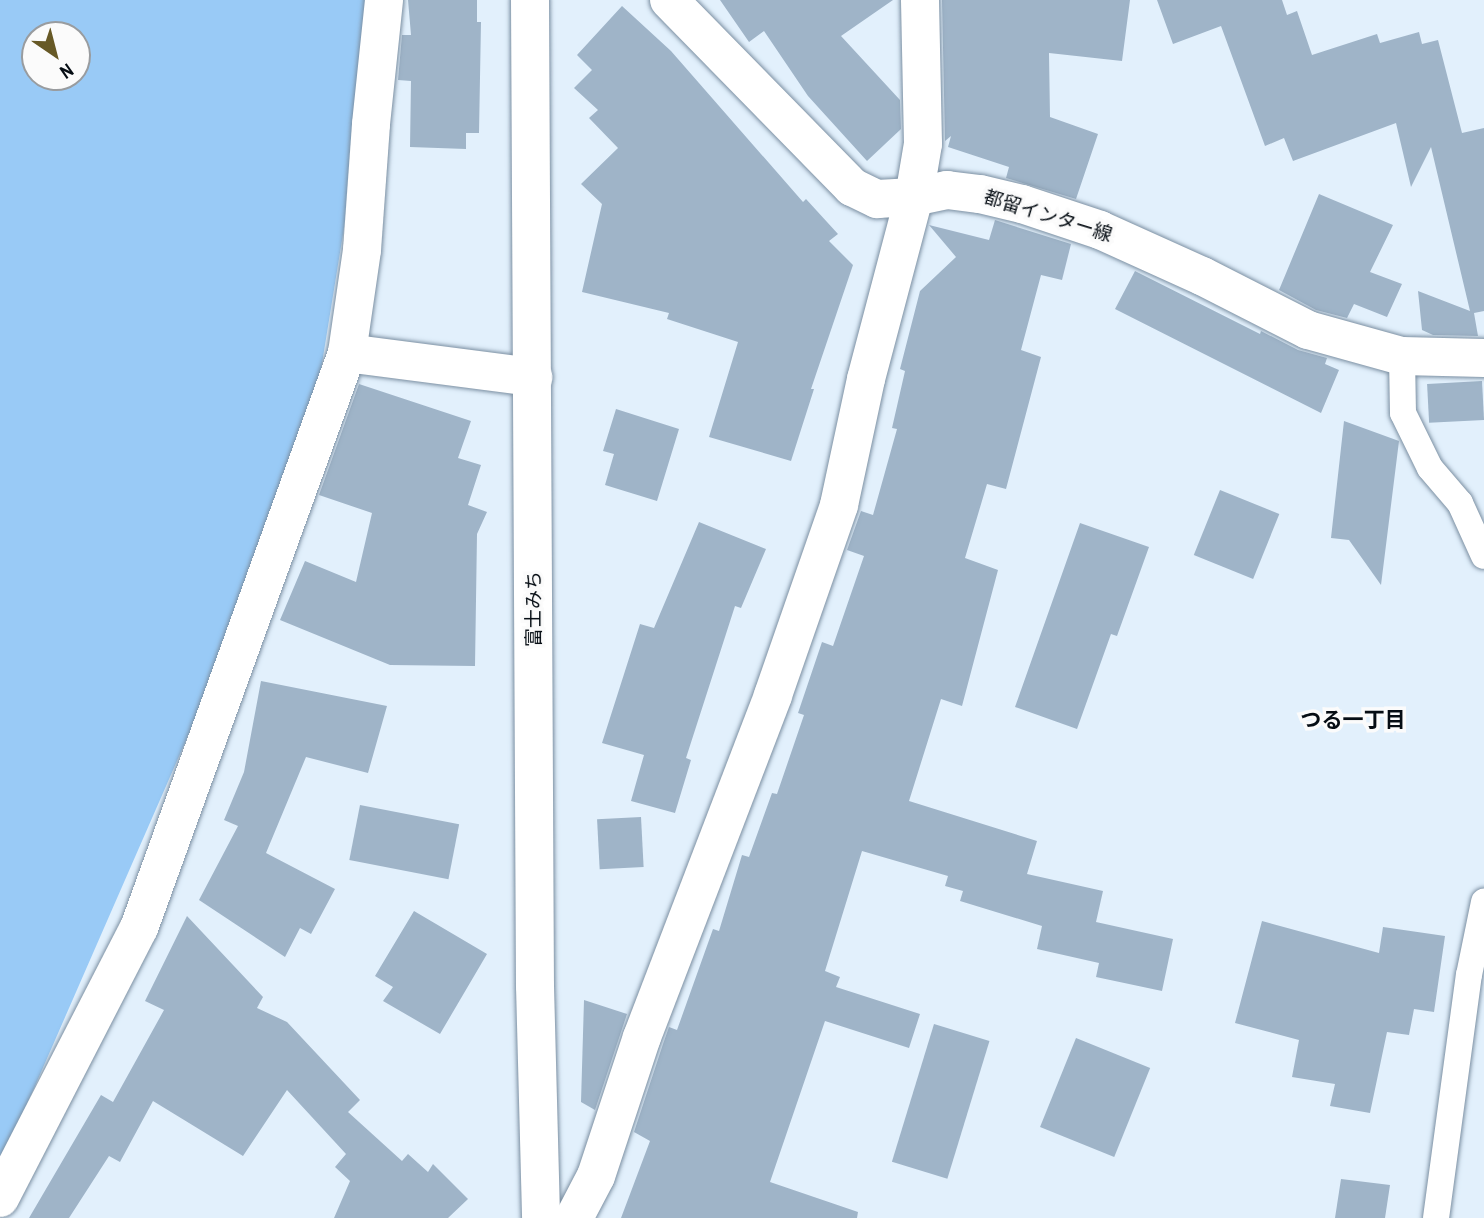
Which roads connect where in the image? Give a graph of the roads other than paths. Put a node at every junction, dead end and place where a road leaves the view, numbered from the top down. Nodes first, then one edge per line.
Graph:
1 (384, 0) edge
2 (530, 0) edge
3 (669, 0) edge
4 (920, 0) edge
5 (914, 197) junction
6 (347, 353) junction
7 (1402, 356) junction
8 (1484, 358) edge
9 (533, 377) junction
10 (1484, 556) edge
11 (1484, 902) edge
12 (0, 1198) edge
13 (541, 1218) edge
14 (575, 1218) edge
15 (1436, 1218) edge

1 - 6 main road
2 - 9 main road, 富士みち
3 - 5 main road, 都留インター線
4 - 5 main road
5 - 7 main road, 都留インター線
5 - 14 main road
6 - 9 main road
6 - 12 main road
7 - 8 main road, 都留インター線
7 - 10 lane
9 - 13 main road, 富士みち
11 - 15 lane

